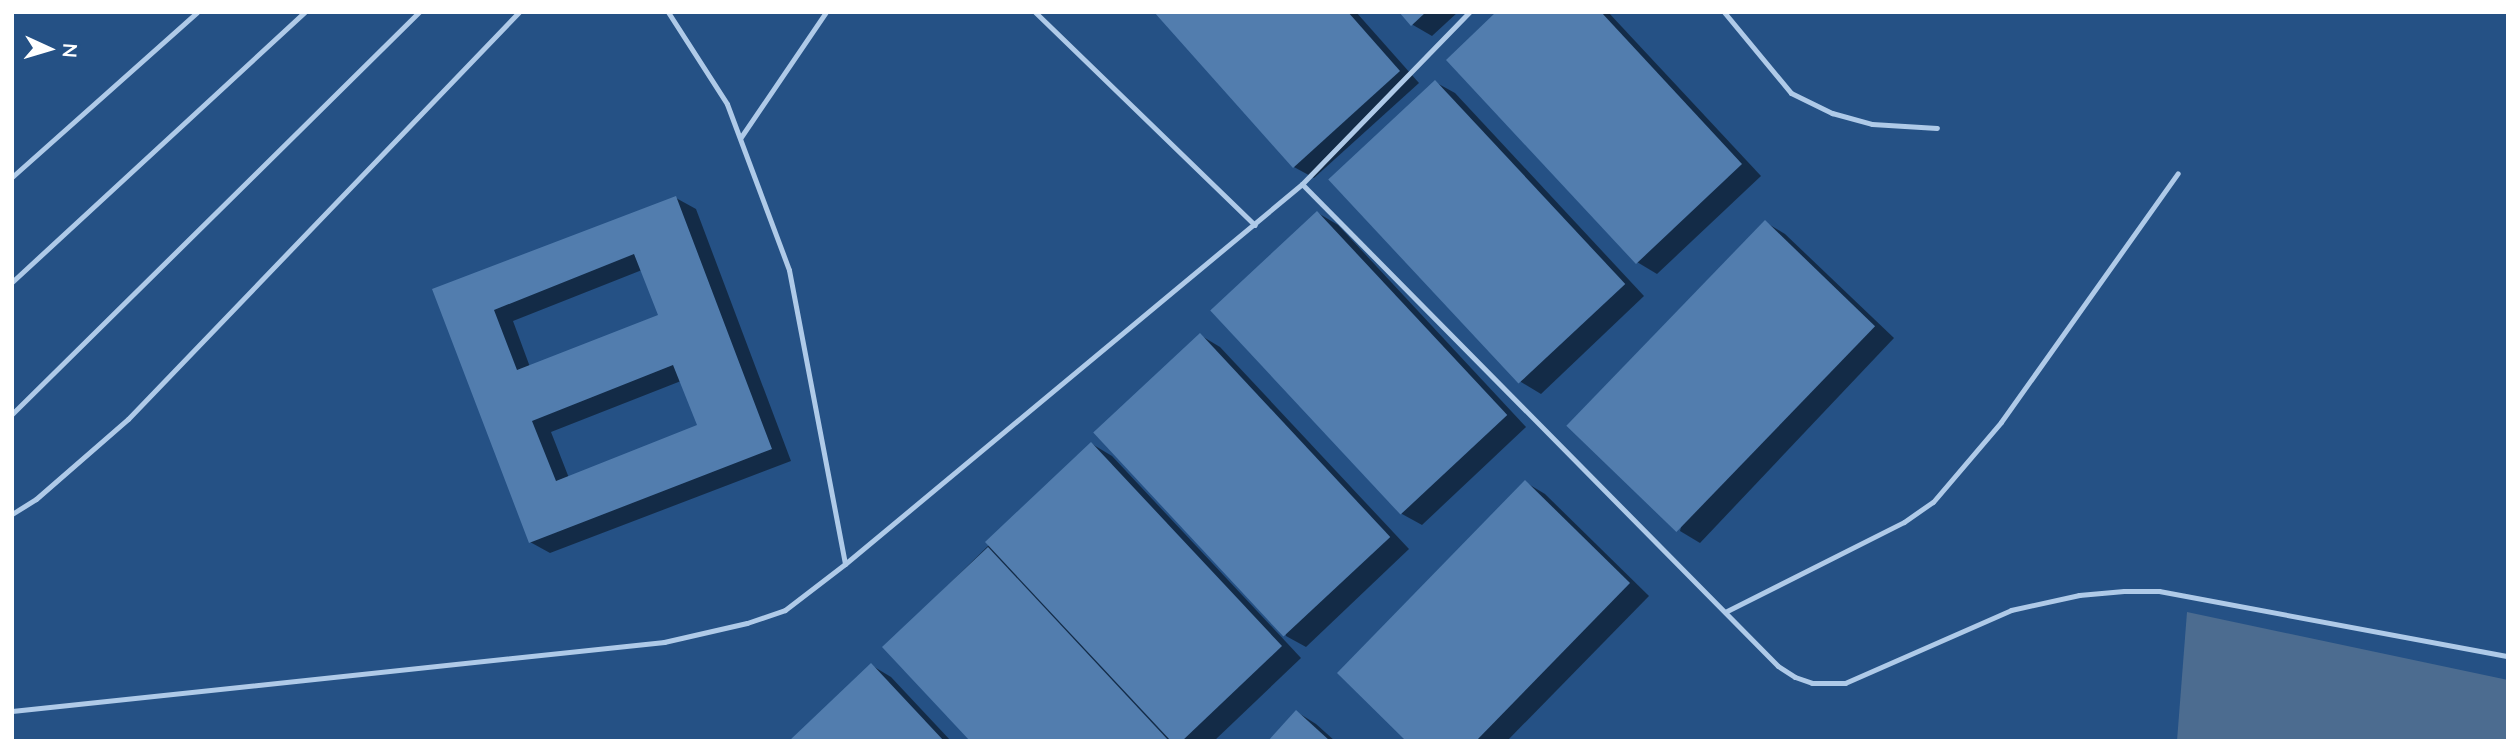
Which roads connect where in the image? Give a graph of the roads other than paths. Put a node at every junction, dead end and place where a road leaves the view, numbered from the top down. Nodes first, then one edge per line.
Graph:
1 (197, 12) edge
2 (305, 12) edge
3 (419, 12) edge
4 (519, 12) edge
5 (668, 12) edge
6 (826, 12) edge
7 (1035, 12) edge
8 (1469, 12) edge
9 (1724, 12) edge
10 (1937, 128) dead end
11 (741, 137) junction
12 (2178, 173) dead end
13 (12, 177) edge
14 (1302, 184) junction
15 (1255, 225) junction
16 (12, 282) edge
17 (12, 414) edge
18 (12, 514) edge
19 (845, 564) junction
20 (1725, 612) junction
21 (2508, 656) edge
22 (12, 711) edge

1 - 13 lane
2 - 16 lane
3 - 17 lane
4 - 18 lane
5 - 11 lane
6 - 11 lane
7 - 15 lane
8 - 14 lane
9 - 10 lane
11 - 19 lane
12 - 20 lane
14 - 15 lane
14 - 20 lane
15 - 19 lane
19 - 22 lane
20 - 21 lane

